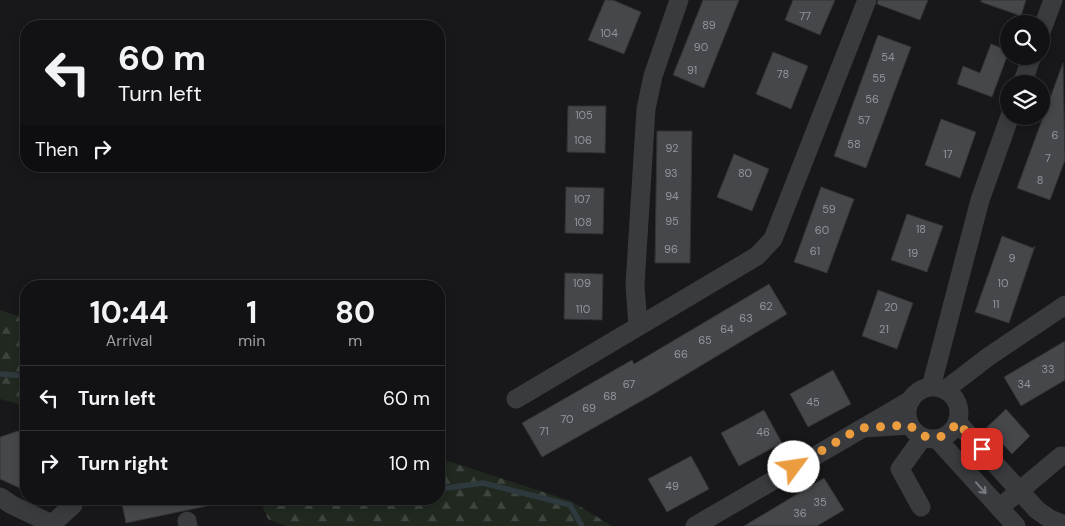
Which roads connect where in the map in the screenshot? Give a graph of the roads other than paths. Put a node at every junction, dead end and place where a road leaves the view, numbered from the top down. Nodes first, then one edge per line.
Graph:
1 (679, 0) edge
2 (867, 0) edge
3 (1053, 0) edge
4 (1047, 15) edge
5 (1007, 125) edge
6 (1065, 305) edge
7 (638, 326) junction
8 (938, 388) junction
9 (516, 399) dead end
10 (911, 400) junction
11 (957, 422) junction
12 (860, 428) junction
13 (924, 434) junction
14 (1061, 456) dead end
15 (1020, 490) junction
16 (0, 497) edge
17 (73, 505) edge
18 (921, 507) dead end
19 (999, 508) junction
20 (51, 525) edge
21 (1065, 525) edge
22 (695, 526) edge
23 (1016, 526) edge

1 - 7 street
2 - 7 street
3 - 4 street
5 - 8 street
6 - 8 street
7 - 9 street
8 - 10 street
8 - 11 street
10 - 12 street
10 - 13 street
11 - 13 street
11 - 15 street
12 - 13 street
12 - 22 street
13 - 18 street
13 -> 19 street
14 - 15 street
15 - 19 street
15 - 21 street
16 - 20 street
17 - 20 street
19 - 23 street

